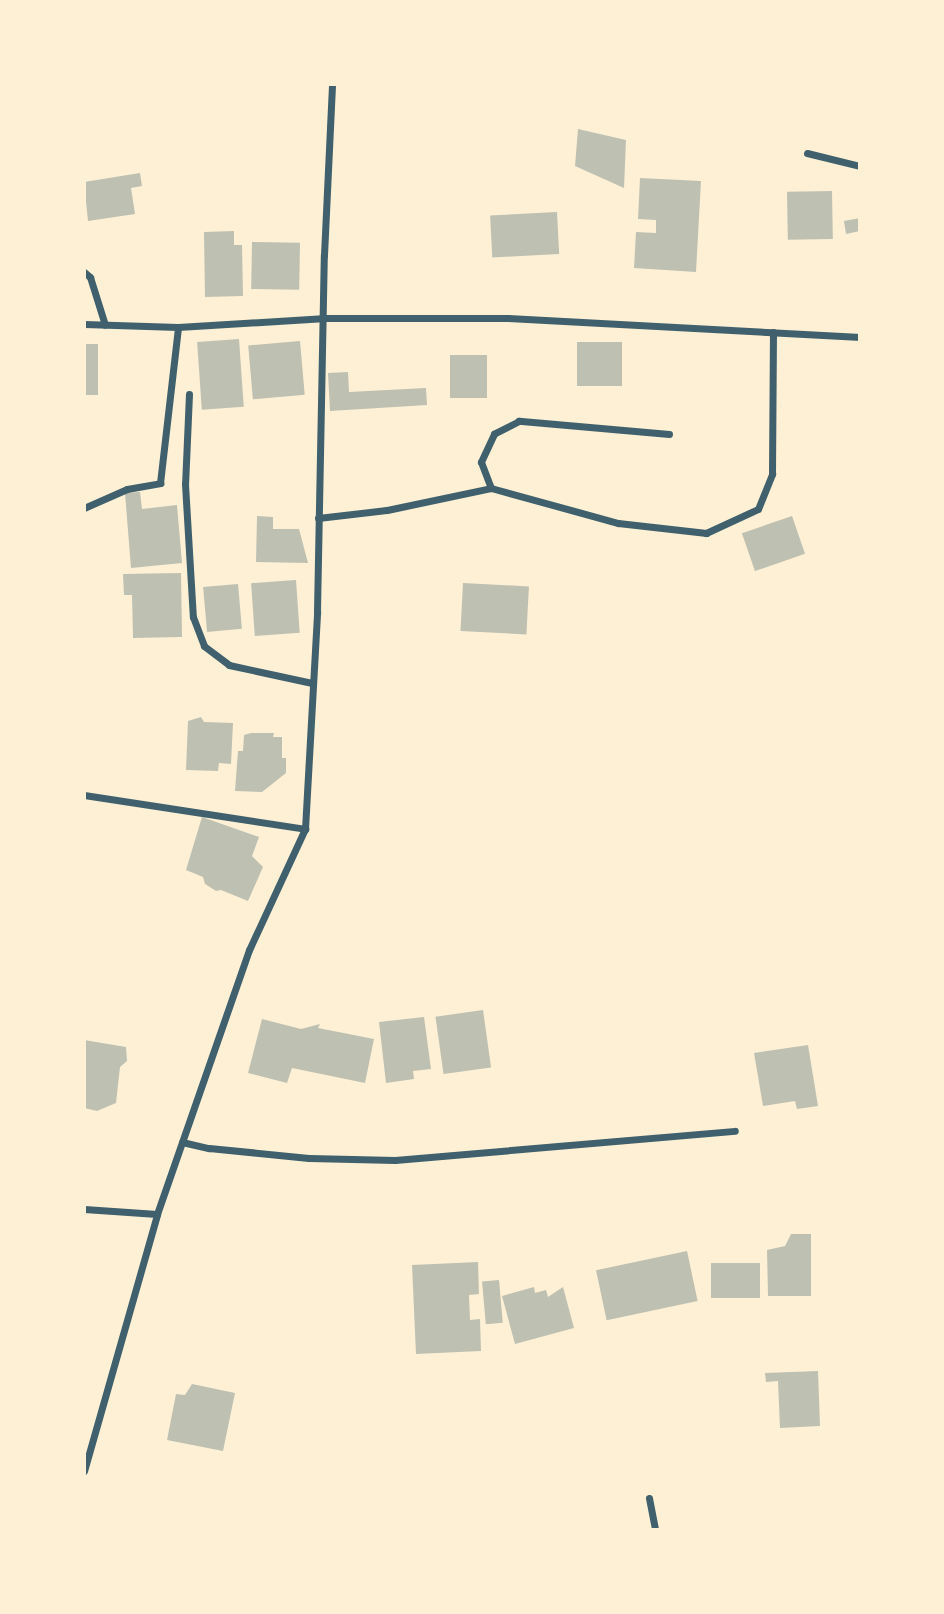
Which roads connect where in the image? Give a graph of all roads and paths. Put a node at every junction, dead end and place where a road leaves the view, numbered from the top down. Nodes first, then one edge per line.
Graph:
1 (331, 84) edge
2 (807, 153) dead end
3 (860, 166) edge
4 (84, 272) edge
5 (326, 318) junction
6 (84, 324) edge
7 (105, 325) junction
8 (178, 327) junction
9 (773, 332) junction
10 (860, 337) edge
11 (189, 394) dead end
12 (669, 434) dead end
13 (491, 488) junction
14 (84, 508) edge
15 (318, 518) junction
16 (312, 683) junction
17 (84, 795) edge
18 (305, 830) junction
19 (736, 1131) dead end
20 (183, 1142) junction
21 (84, 1209) edge
22 (157, 1214) junction
23 (84, 1471) edge
24 (649, 1498) dead end
25 (655, 1530) edge

1 - 5 street
2 - 3 street
4 - 7 street
5 - 8 street
5 - 9 street
5 - 15 street
6 - 7 street
7 - 8 street
8 - 14 street
9 - 10 street
9 - 13 street
11 - 16 street
12 - 13 street
13 - 15 street
15 - 16 street
16 - 18 street
17 - 18 street
18 - 20 street
19 - 20 street
20 - 22 street
21 - 22 street
22 - 23 street
24 - 25 street

